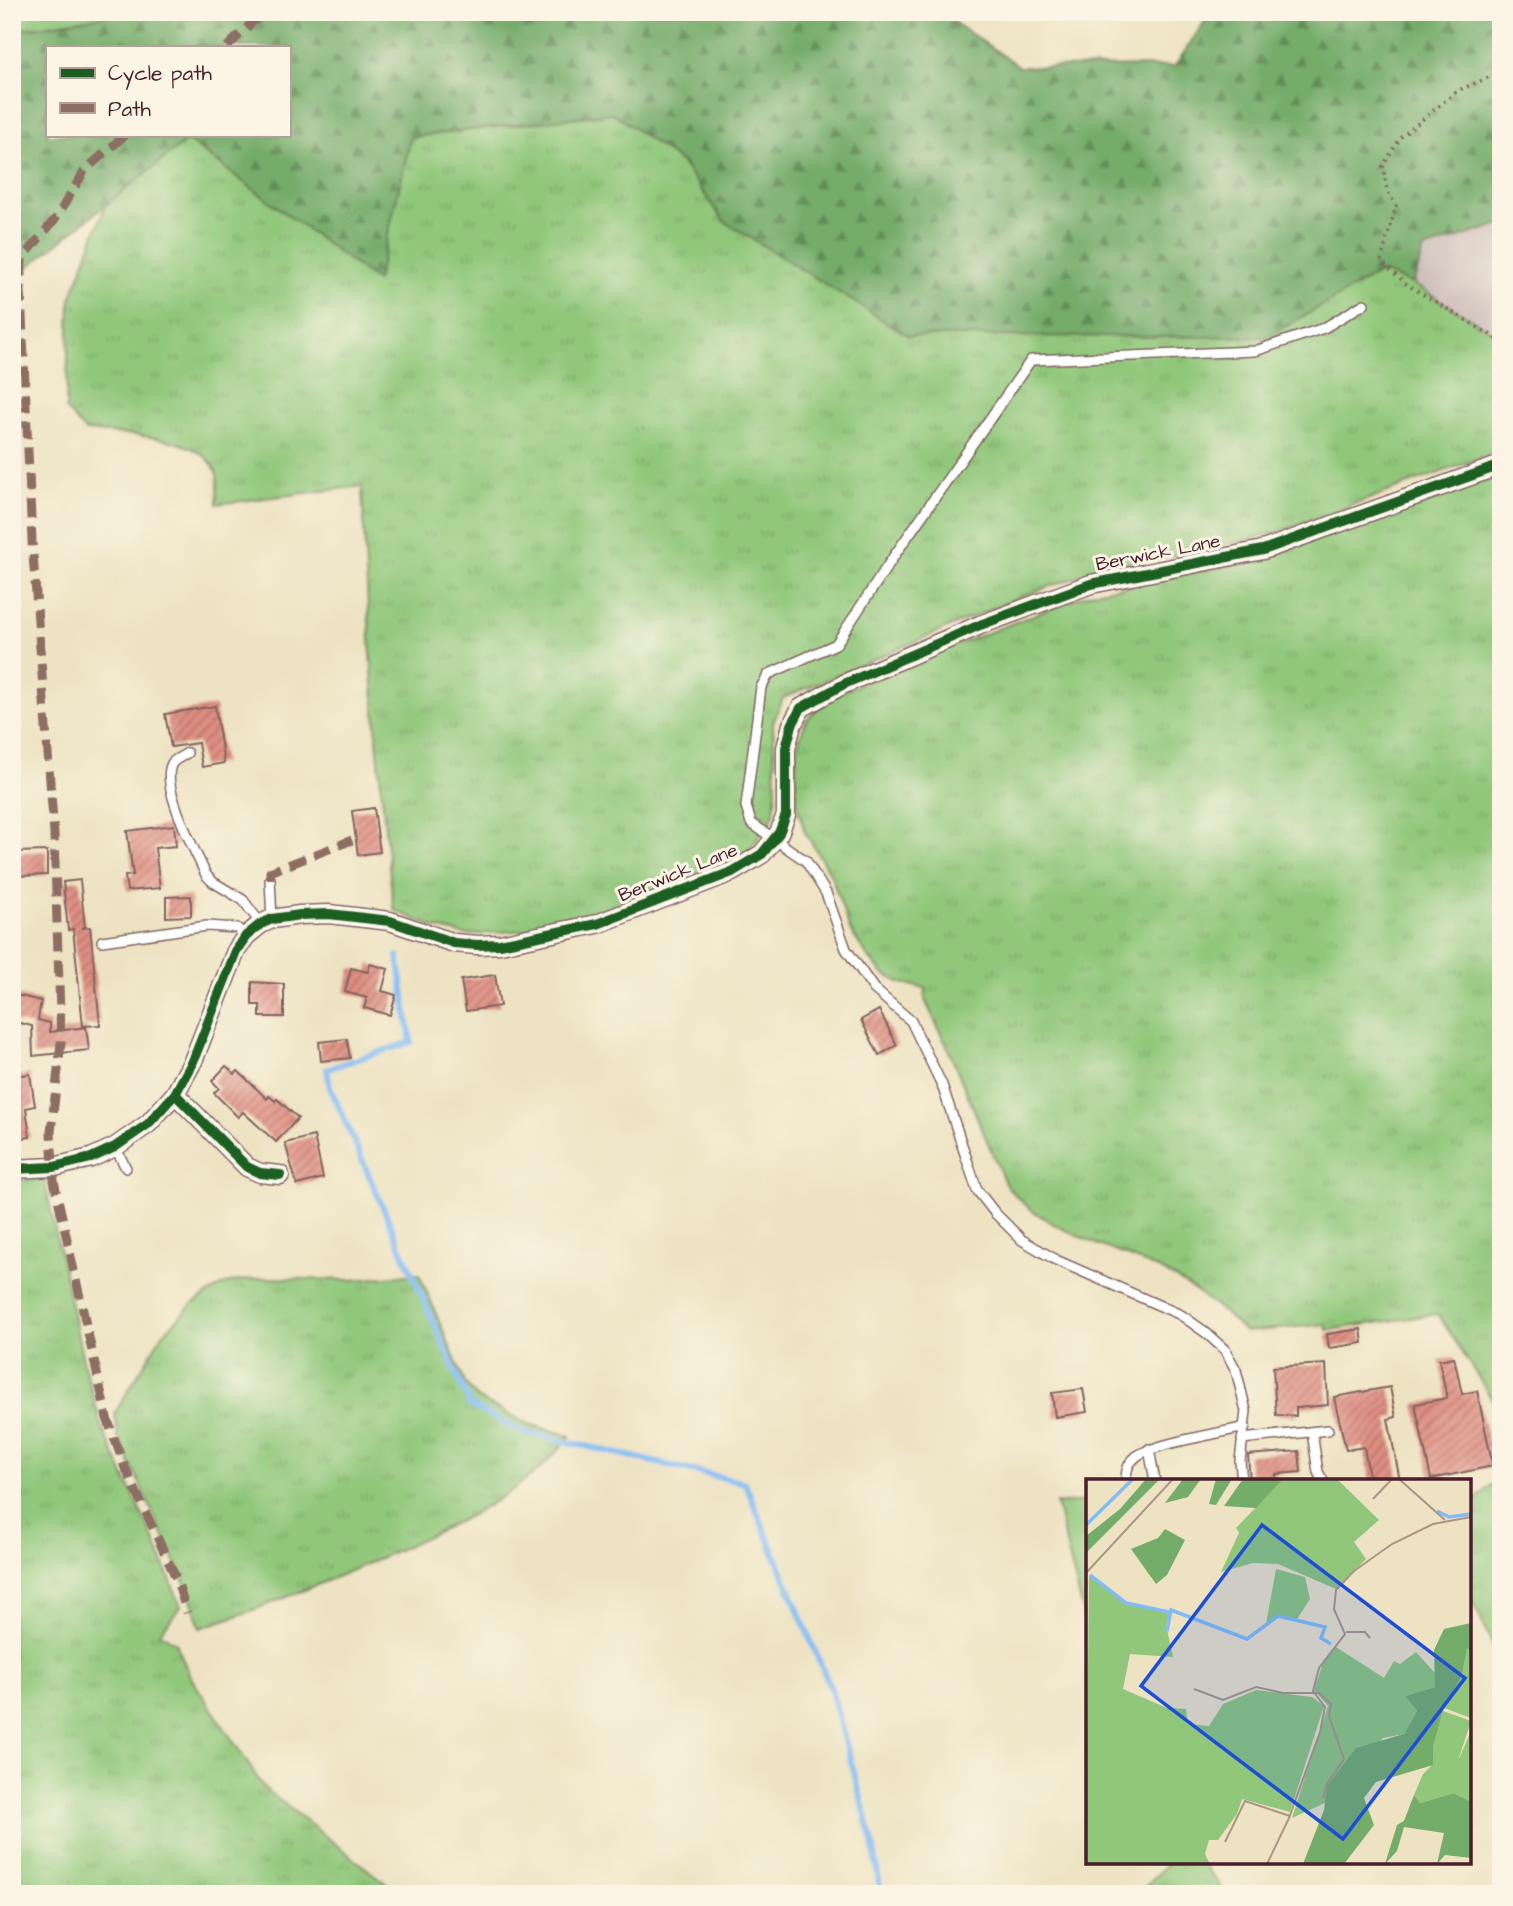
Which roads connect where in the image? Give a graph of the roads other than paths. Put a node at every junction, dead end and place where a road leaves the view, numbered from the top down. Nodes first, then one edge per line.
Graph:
1 (1364, 304) dead end
2 (1501, 465) edge
3 (187, 753) dead end
4 (774, 840) junction
5 (270, 879) dead end
6 (267, 921) junction
7 (246, 936) junction
8 (102, 941) dead end
9 (176, 1094) junction
10 (115, 1147) junction
11 (126, 1168) dead end
12 (12, 1169) edge
13 (279, 1174) dead end
14 (1245, 1427) junction
15 (1328, 1430) dead end
16 (1312, 1432) junction
17 (1242, 1439) junction
18 (1149, 1449) junction
19 (1126, 1479) edge
20 (1155, 1479) edge
21 (1242, 1479) edge
22 (1322, 1479) edge

1 - 4 lane
2 - 4 street, Berwick Lane
3 - 6 lane
4 - 6 street, Berwick Lane
4 - 14 lane
5 - 6 lane
6 - 7 street
7 - 8 lane
7 - 9 street
9 - 10 street
9 - 13 street
10 - 11 lane
10 - 12 street
14 - 17 lane
14 - 18 lane
15 - 16 lane
16 - 17 lane
16 - 22 lane
17 - 21 lane
18 - 19 lane
18 - 20 lane

